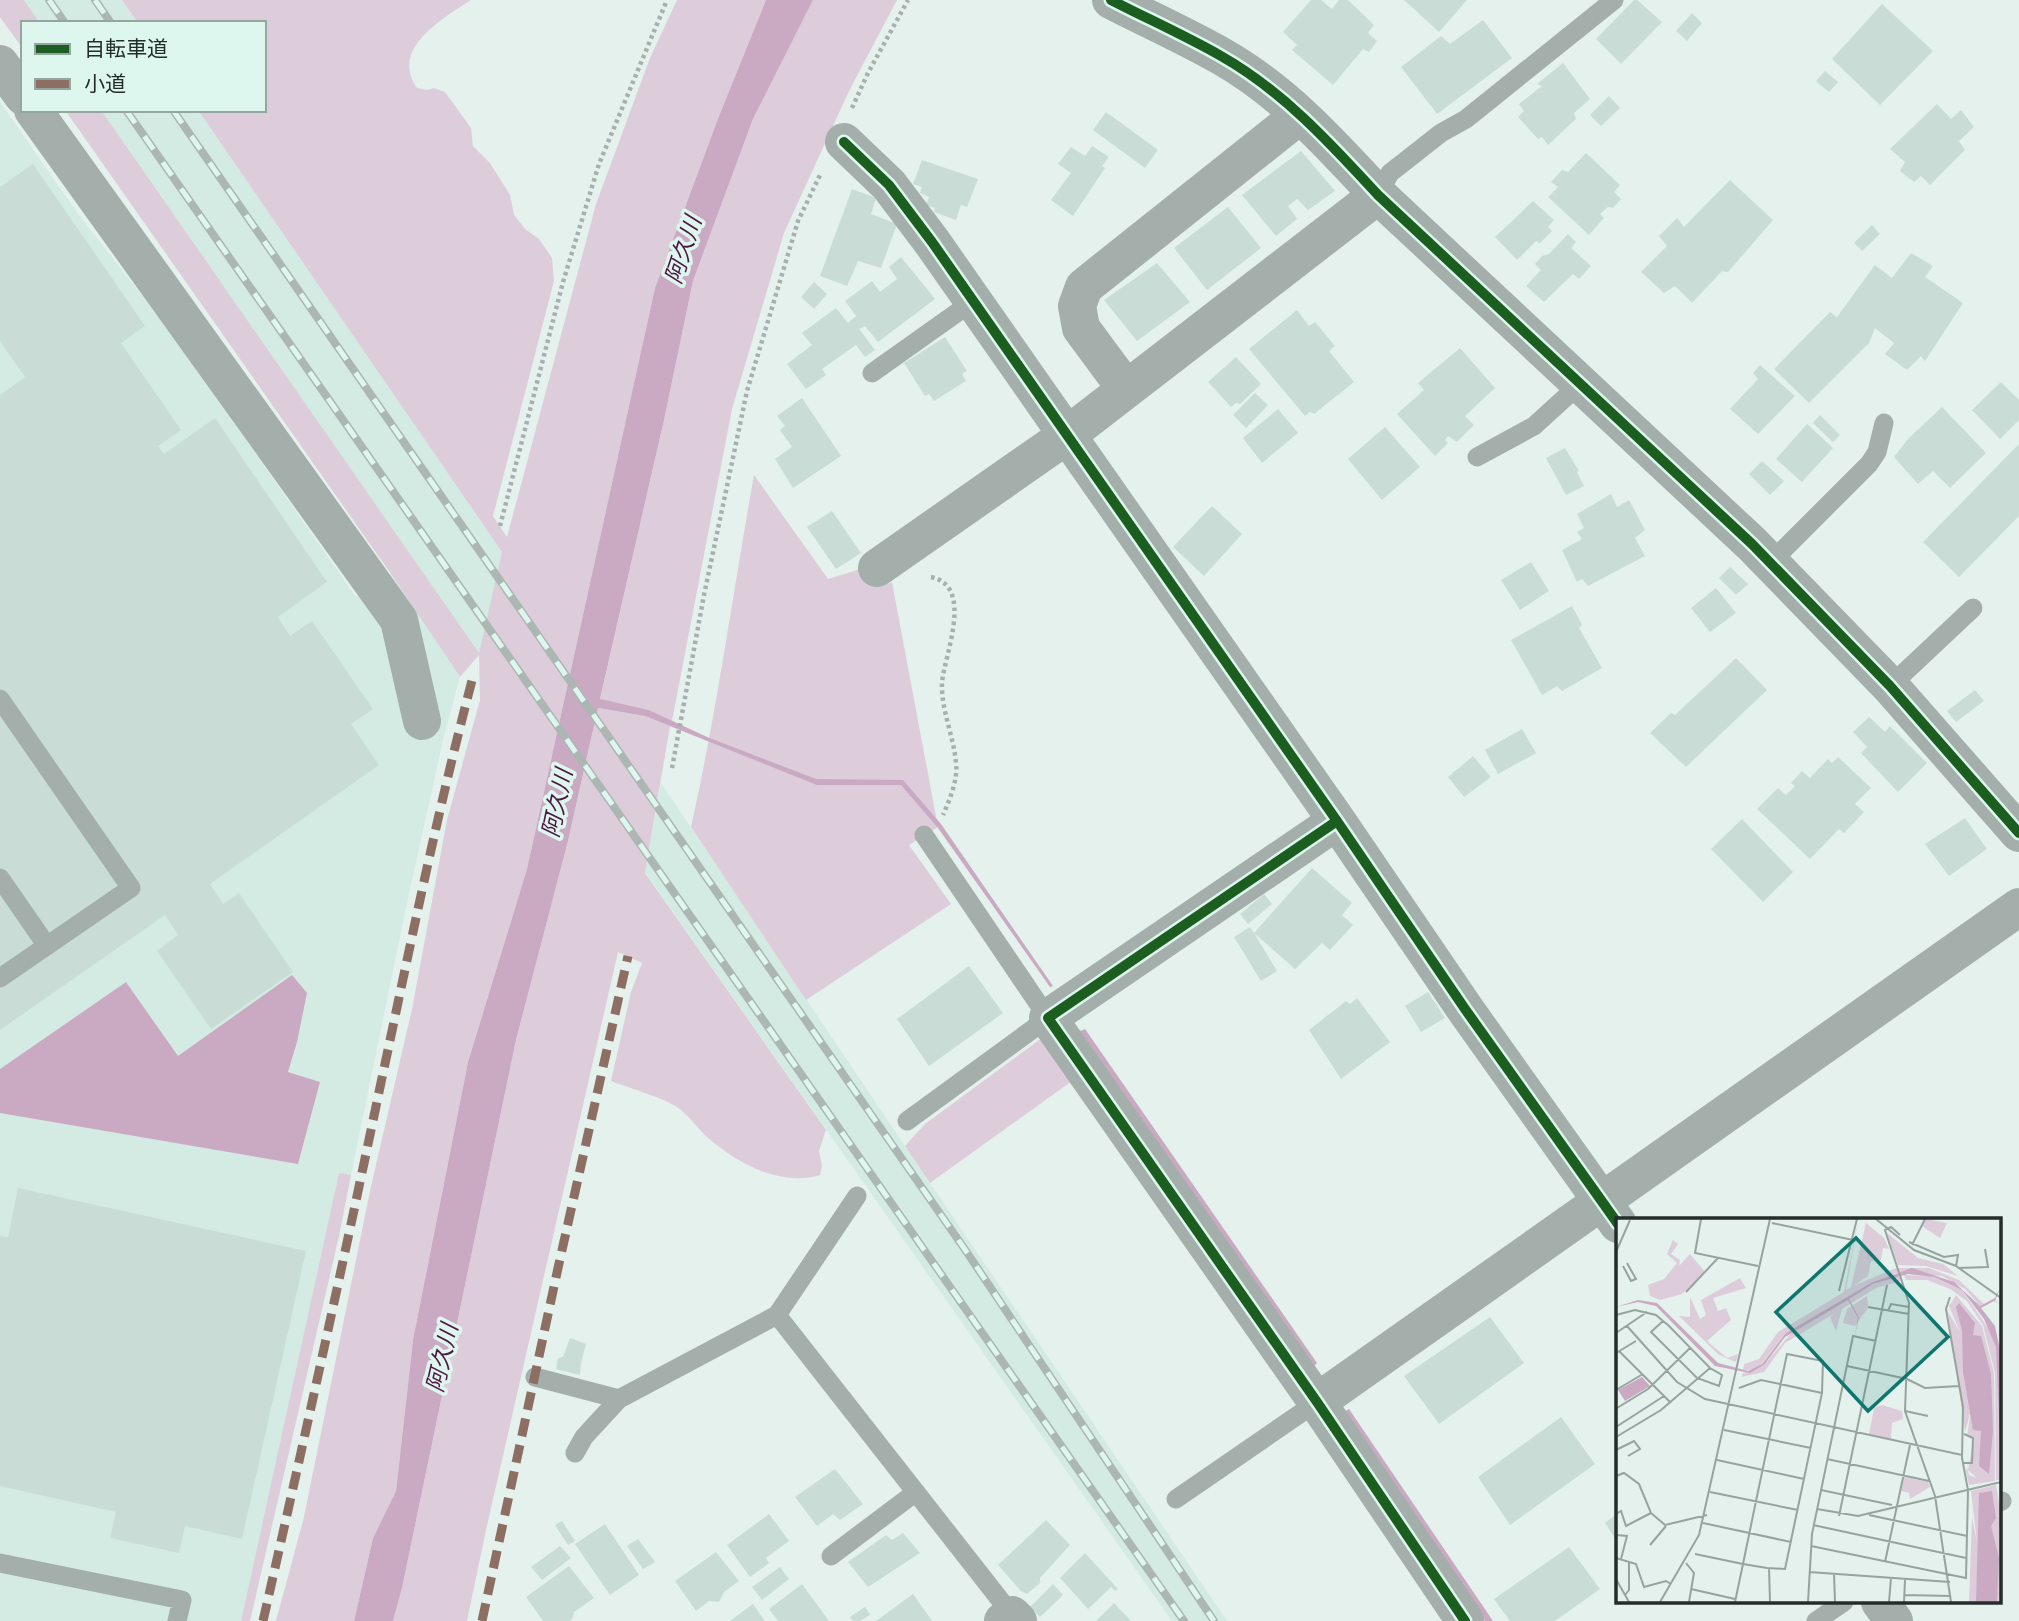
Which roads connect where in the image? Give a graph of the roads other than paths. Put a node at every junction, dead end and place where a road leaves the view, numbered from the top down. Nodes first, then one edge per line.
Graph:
1 (1111, 0) edge
2 (1614, 0) edge
3 (0, 64) edge
4 (21, 93) edge
5 (34, 112) edge
6 (1300, 115) junction
7 (844, 134) road end
8 (1378, 195) junction
9 (972, 302) junction
10 (872, 373) dead end
11 (1579, 385) junction
12 (1126, 389) junction
13 (1884, 423) dead end
14 (1066, 436) junction
15 (1478, 457) dead end
16 (1770, 563) junction
17 (883, 564) road end
18 (1973, 608) dead end
19 (1890, 686) junction
20 (0, 699) edge
21 (422, 721) dead end
22 (1338, 821) junction
23 (2019, 833) edge
24 (925, 835) dead end
25 (0, 878) edge
26 (2019, 907) edge
27 (47, 946) junction
28 (0, 978) edge
29 (1048, 1018) junction
30 (907, 1121) dead end
31 (857, 1196) dead end
32 (1610, 1212) edge
33 (777, 1315) junction
34 (535, 1377) dead end
35 (619, 1399) junction
36 (1317, 1402) junction
37 (575, 1453) dead end
38 (916, 1492) junction
39 (1177, 1499) dead end
40 (831, 1556) dead end
41 (0, 1563) edge
42 (1841, 1604) edge
43 (1881, 1604) edge
44 (1011, 1619) edge
45 (177, 1621) edge
46 (1465, 1621) edge
47 (1816, 1621) edge
48 (1894, 1621) edge

1 - 6 street
2 - 8 lane
3 - 4 street
5 - 21 street
6 - 8 street
6 - 12 street
7 - 9 street
8 - 11 street
8 - 12 street
9 - 10 lane
9 - 14 street
11 - 15 lane
11 - 16 street
12 - 14 street
13 - 16 lane
14 - 17 street
14 - 22 street
16 - 19 street
18 - 19 lane
19 - 23 street
20 - 27 lane
22 - 29 street
22 - 32 street
24 - 29 lane
25 - 27 lane
26 - 32 street
27 - 28 lane
29 - 30 lane
29 - 36 street
31 - 33 lane
32 - 36 street
33 - 35 lane
33 - 38 lane
34 - 35 lane
35 - 37 lane
36 - 39 lane
36 - 46 street
38 - 40 lane
38 - 44 lane
41 - 45 lane
42 - 47 lane
43 - 48 street

